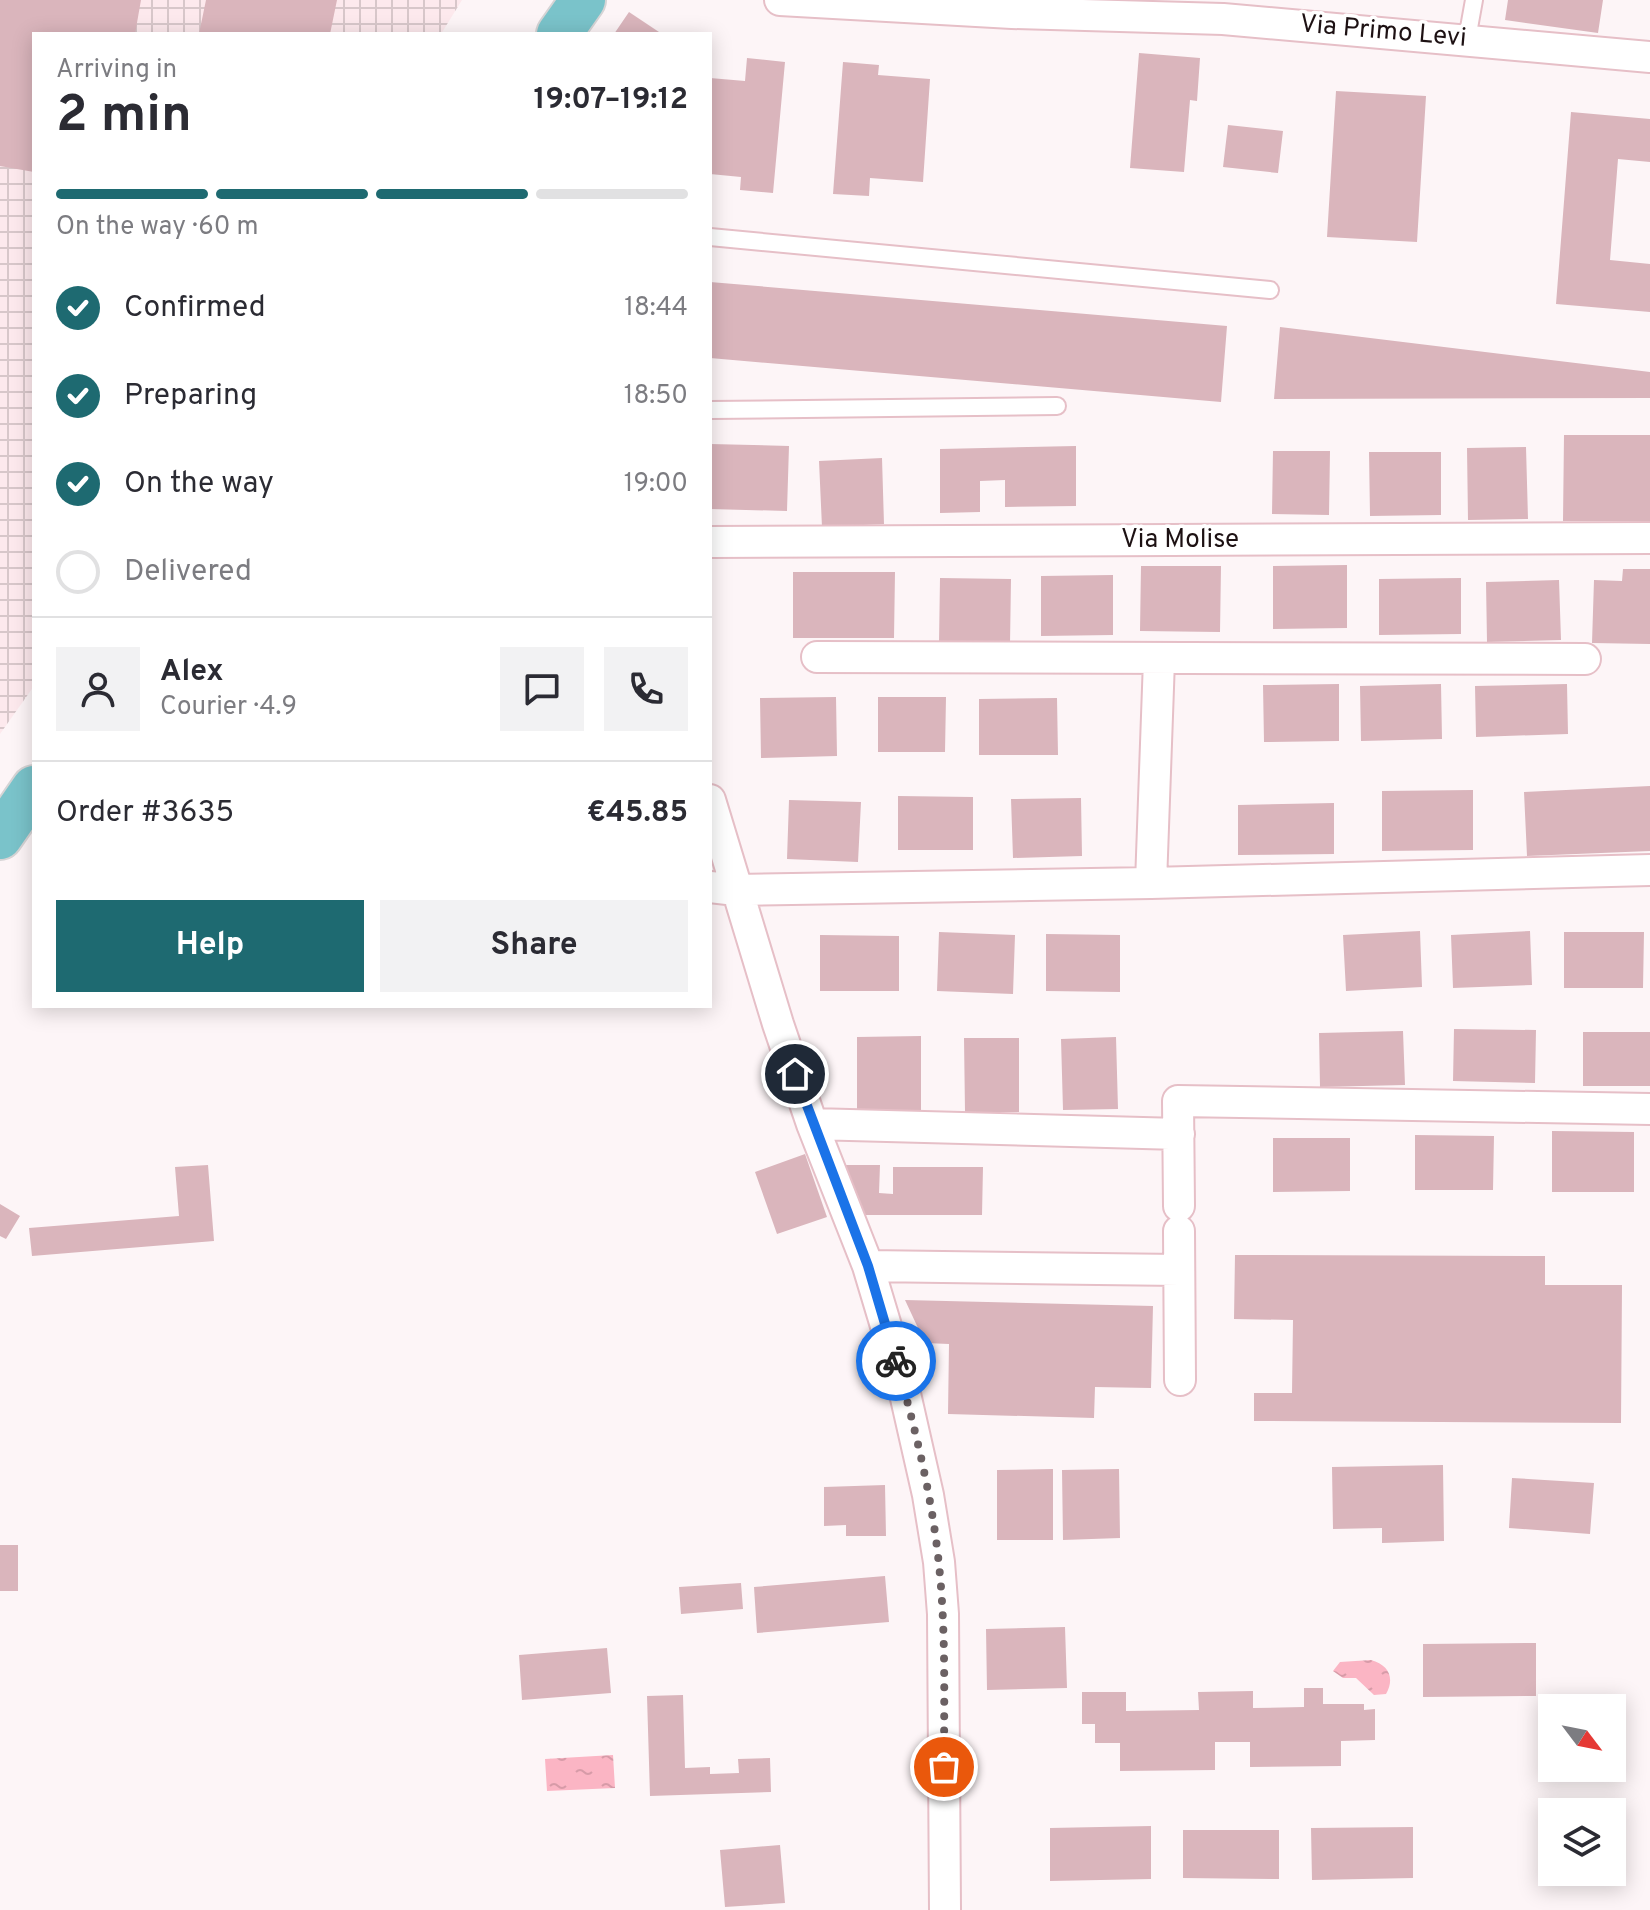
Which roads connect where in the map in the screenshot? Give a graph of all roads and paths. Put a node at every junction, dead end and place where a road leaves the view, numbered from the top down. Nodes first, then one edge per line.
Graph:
1 (583, 0) edge
2 (780, 0) edge
3 (1474, 0) edge
4 (560, 32) edge
5 (1467, 39) junction
6 (1650, 57) edge
7 (712, 237) edge
8 (1270, 290) dead end
9 (1057, 406) dead end
10 (712, 410) edge
11 (1650, 538) edge
12 (712, 542) edge
13 (817, 657) dead end
14 (1585, 659) dead end
15 (1159, 660) junction
16 (32, 791) edge
17 (712, 814) edge
18 (0, 837) edge
19 (1650, 870) edge
20 (1151, 883) junction
21 (723, 888) edge
22 (1650, 1109) edge
23 (812, 1124) junction
24 (1179, 1134) junction
25 (868, 1266) junction
26 (1179, 1270) junction
27 (1180, 1380) dead end
28 (945, 1910) edge

1 - 4 main road
2 - 5 street, Via Primo Levi
3 - 5 lane
5 - 6 street, Via Primo Levi
7 - 8 lane
9 - 10 lane
11 - 12 street, Via Molise
13 - 15 street
14 - 15 street
15 - 20 street
16 - 18 main road
17 - 21 street
19 - 20 street
20 - 21 street
21 - 23 street
22 - 24 street
23 - 24 street
23 - 25 street
24 - 26 street
25 - 26 street
25 - 28 street
26 - 27 street

